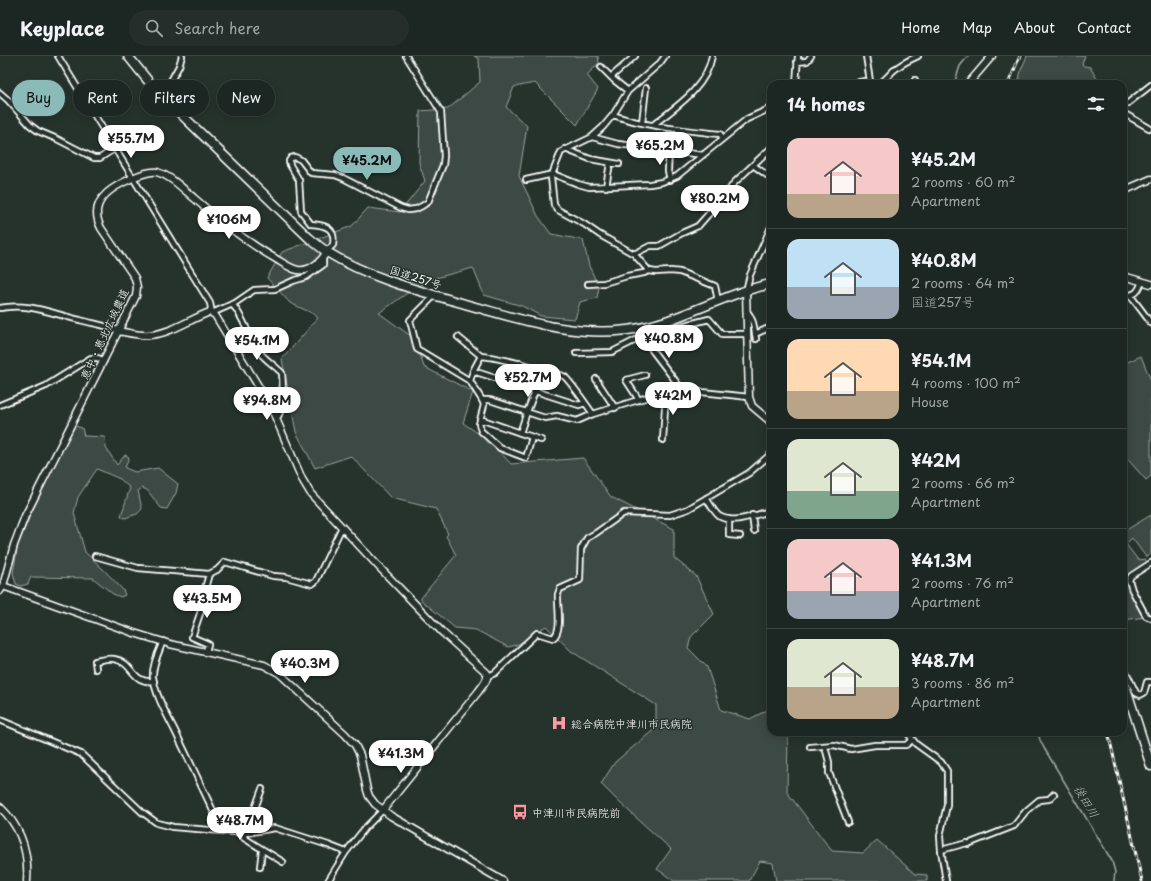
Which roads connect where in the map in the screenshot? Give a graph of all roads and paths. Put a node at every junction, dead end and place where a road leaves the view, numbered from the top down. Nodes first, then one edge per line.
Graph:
1 (58, 56) edge
2 (128, 56) edge
3 (182, 56) edge
4 (406, 56) edge
5 (635, 56) edge
6 (665, 56) edge
7 (712, 56) edge
8 (798, 56) edge
9 (812, 56) edge
10 (866, 56) edge
11 (918, 56) edge
12 (992, 56) edge
13 (907, 58) edge
14 (797, 62) junction
15 (601, 67) dead end
16 (611, 77) junction
17 (147, 80) edge
18 (171, 80) edge
19 (796, 80) edge
20 (871, 80) edge
21 (884, 80) edge
22 (971, 80) edge
23 (1151, 85) edge
24 (646, 88) dead end
25 (628, 91) junction
26 (0, 93) edge
27 (1127, 104) edge
28 (767, 110) edge
29 (613, 115) junction
30 (1127, 115) edge
31 (182, 116) edge
32 (642, 123) junction
33 (653, 125) junction
34 (1149, 128) dead end
35 (592, 136) junction
36 (723, 138) junction
37 (565, 148) junction
38 (114, 149) junction
39 (669, 150) junction
40 (767, 152) edge
41 (703, 155) junction
42 (610, 163) junction
43 (619, 164) dead end
44 (753, 165) junction
45 (553, 174) junction
46 (767, 175) edge
47 (134, 178) junction
48 (1151, 179) edge
49 (526, 180) dead end
50 (670, 180) junction
51 (606, 187) junction
52 (1127, 189) edge
53 (767, 236) edge
54 (327, 252) junction
55 (634, 254) junction
56 (323, 259) junction
57 (649, 271) junction
58 (1127, 277) edge
59 (1142, 281) junction
60 (588, 284) dead end
61 (1151, 284) edge
62 (767, 285) edge
63 (746, 291) junction
64 (435, 295) junction
65 (1130, 295) junction
66 (1127, 296) edge
67 (718, 301) junction
68 (232, 304) junction
69 (0, 308) edge
70 (746, 310) junction
71 (212, 313) junction
72 (1151, 323) edge
73 (767, 330) edge
74 (119, 331) junction
75 (746, 334) junction
76 (646, 335) junction
77 (458, 337) dead end
78 (576, 353) dead end
79 (481, 356) junction
80 (104, 360) junction
81 (520, 363) junction
82 (473, 371) junction
83 (645, 375) dead end
84 (596, 379) dead end
85 (470, 381) junction
86 (514, 384) junction
87 (680, 387) junction
88 (535, 391) junction
89 (666, 392) junction
90 (749, 397) junction
91 (482, 400) junction
92 (639, 400) junction
93 (585, 403) junction
94 (0, 405) edge
95 (615, 408) junction
96 (527, 412) junction
97 (593, 414) junction
98 (276, 419) junction
99 (480, 419) junction
100 (767, 419) edge
101 (520, 433) junction
102 (532, 437) junction
103 (541, 440) dead end
104 (663, 440) dead end
105 (767, 457) edge
106 (706, 498) junction
107 (767, 512) edge
108 (752, 515) junction
109 (729, 519) junction
110 (342, 527) junction
111 (754, 531) dead end
112 (740, 536) dead end
113 (95, 556) dead end
114 (1151, 563) edge
115 (209, 574) junction
116 (1, 587) edge
117 (1151, 618) edge
118 (163, 642) junction
119 (206, 652) junction
120 (96, 669) dead end
121 (1127, 674) edge
122 (488, 676) junction
123 (154, 681) junction
124 (1151, 682) edge
125 (1127, 691) edge
126 (0, 720) edge
127 (910, 736) edge
128 (912, 740) junction
129 (810, 747) dead end
130 (825, 747) junction
131 (1151, 766) edge
132 (262, 789) dead end
133 (1054, 794) dead end
134 (0, 807) edge
135 (383, 810) junction
136 (848, 822) dead end
137 (223, 832) junction
138 (245, 833) junction
139 (262, 850) junction
140 (941, 850) junction
141 (346, 852) junction
142 (283, 862) dead end
143 (260, 867) dead end
144 (26, 881) edge
145 (328, 881) edge
146 (503, 881) edge
147 (946, 881) edge

1 - 38 street
2 - 17 highway, 国道257号
3 - 18 street
4 - 54 street
5 - 16 street
6 - 25 street
7 - 33 street
8 - 14 street
9 - 14 street
10 - 20 street
11 - 13 street
12 - 22 street
13 - 21 street
14 - 19 street
15 - 16 street
16 - 25 street
23 - 27 street
24 - 32 street
25 - 29 street
26 - 38 street
28 - 36 street
29 - 32 street
29 - 35 street
30 - 34 street
31 - 54 highway, 国道257号
32 - 33 street
33 - 36 street
35 - 37 street
35 - 39 street
36 - 41 street
37 - 42 street
37 - 45 street
38 - 47 street
39 - 41 street
39 - 50 street
40 - 44 street
41 - 50 street
42 - 43 street
42 - 51 street
44 - 46 street
44 - 55 street
45 - 49 street
45 - 51 street
45 - 55 street
47 - 56 street, 恵中・恵北広域農道
47 - 71 street
47 - 74 street, 恵中・恵北広域農道
48 - 52 street
50 - 51 street
53 - 63 street
54 - 56 street
54 - 64 highway, 国道257号
55 - 57 street
56 - 68 street
57 - 60 street
57 - 67 street
58 - 59 street
59 - 61 street
59 - 65 street
62 - 63 highway, 国道257号
63 - 67 highway, 国道257号
63 - 70 street
64 - 67 highway, 国道257号
64 - 85 street
65 - 66 street
65 - 72 street
68 - 71 street
68 - 98 street
69 - 74 street
70 - 73 street
70 - 75 street
71 - 74 street
71 - 98 street
74 - 80 street, 恵中・恵北広域農道
75 - 76 street
75 - 90 street
76 - 78 street
76 - 87 street
77 - 79 street
79 - 81 street
79 - 82 street
80 - 94 street
80 - 116 street, 恵中・恵北広域農道
81 - 86 street
81 - 93 street
82 - 85 street
82 - 86 street
83 - 92 street
84 - 95 street
85 - 91 street
86 - 88 street
87 - 89 street
87 - 90 street
88 - 93 street
88 - 96 street
89 - 92 street
89 - 104 street
90 - 100 street
91 - 96 street
91 - 99 street
92 - 95 street
93 - 97 street
95 - 97 street
96 - 97 street
96 - 101 street
98 - 110 street
99 - 101 street
99 - 102 street
101 - 102 street
102 - 103 street
105 - 106 street
106 - 109 street
106 - 122 street
107 - 108 street
108 - 109 street
108 - 111 street
109 - 112 street
110 - 115 street
110 - 122 street
113 - 115 street
114 - 117 street
115 - 119 street
116 - 118 street
118 - 119 street
118 - 123 street
119 - 135 street
120 - 123 street
121 - 124 street
122 - 135 street
123 - 137 street
125 - 131 highway
126 - 137 street
127 - 128 street
128 - 130 street
128 - 140 street
129 - 130 street
130 - 136 street
132 - 138 street
133 - 140 street
134 - 144 street
135 - 141 street
135 - 146 street
137 - 138 street
138 - 139 street
138 - 141 street
139 - 142 street
139 - 143 street
140 - 147 street
141 - 145 street

